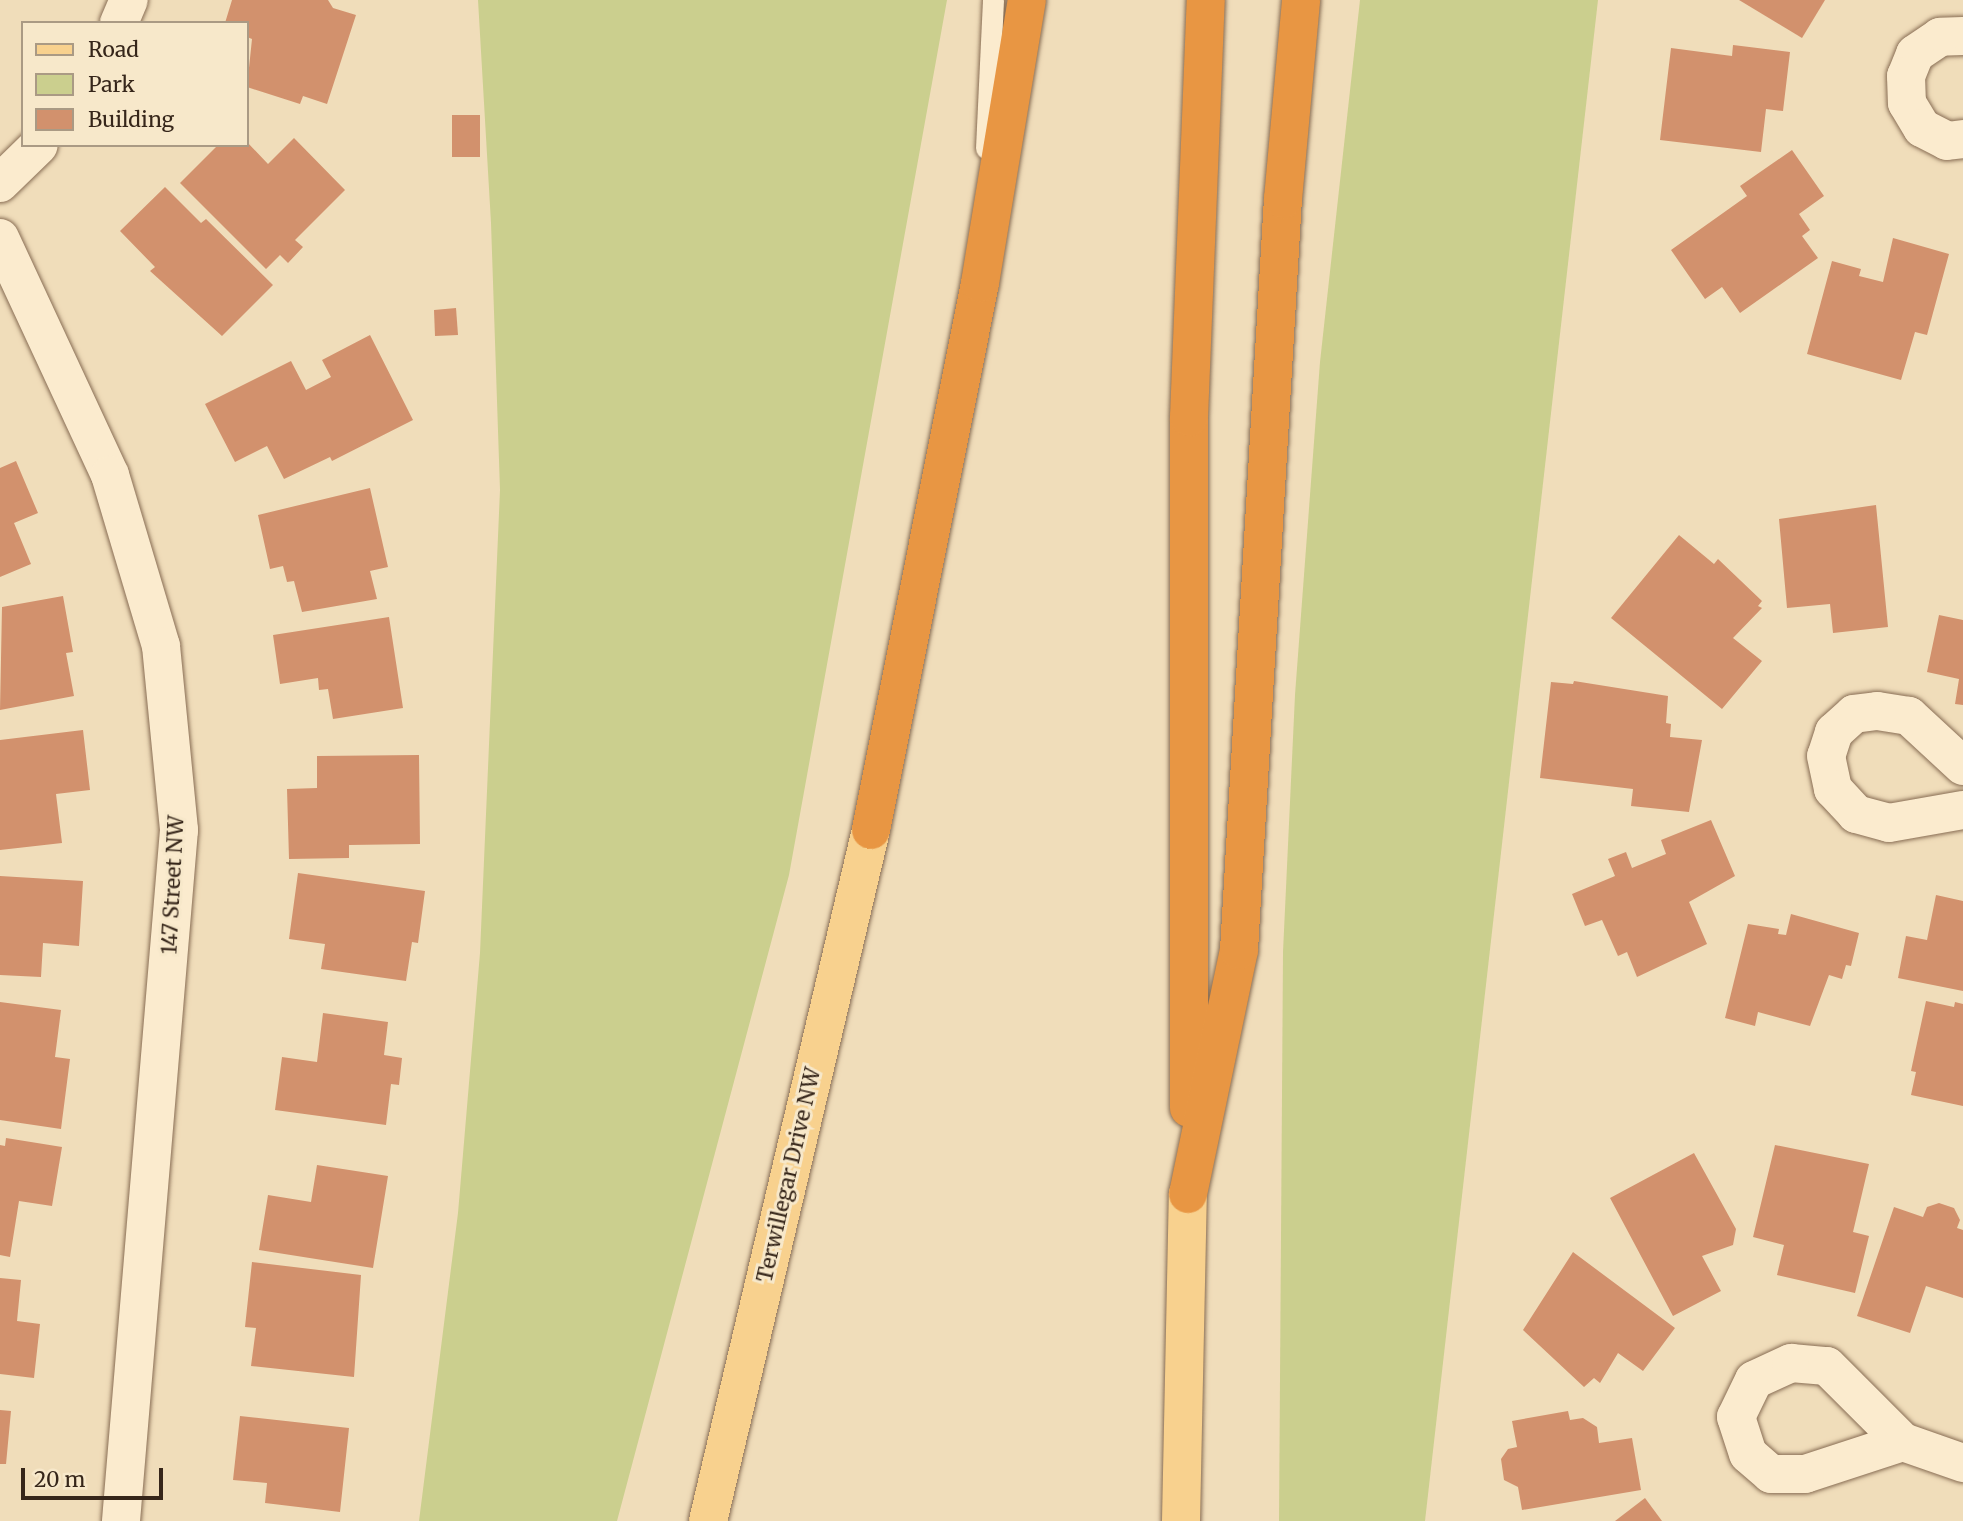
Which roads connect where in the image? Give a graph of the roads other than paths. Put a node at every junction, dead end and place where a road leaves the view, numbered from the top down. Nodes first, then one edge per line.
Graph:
1 (129, 0) edge
2 (993, 0) edge
3 (1027, 0) edge
4 (1206, 0) edge
5 (1301, 0) edge
6 (120, 21) edge
7 (1963, 36) edge
8 (1963, 139) edge
9 (38, 147) edge
10 (0, 183) edge
11 (0, 238) edge
12 (980, 283) junction
13 (1963, 766) edge
14 (1963, 810) edge
15 (871, 830) joint
16 (1188, 1195) junction
17 (1903, 1442) dead end
18 (1963, 1463) edge
19 (121, 1521) edge
20 (708, 1521) edge
21 (1181, 1521) edge

1 - 6 street
2 - 12 lane
3 - 12 highway
4 - 16 highway
5 - 16 highway
7 - 8 street
9 - 10 street
11 - 19 street, 147 Street NW
12 - 15 highway
13 - 14 street
15 - 20 main road, Terwillegar Drive NW
16 - 21 main road
17 - 18 street

